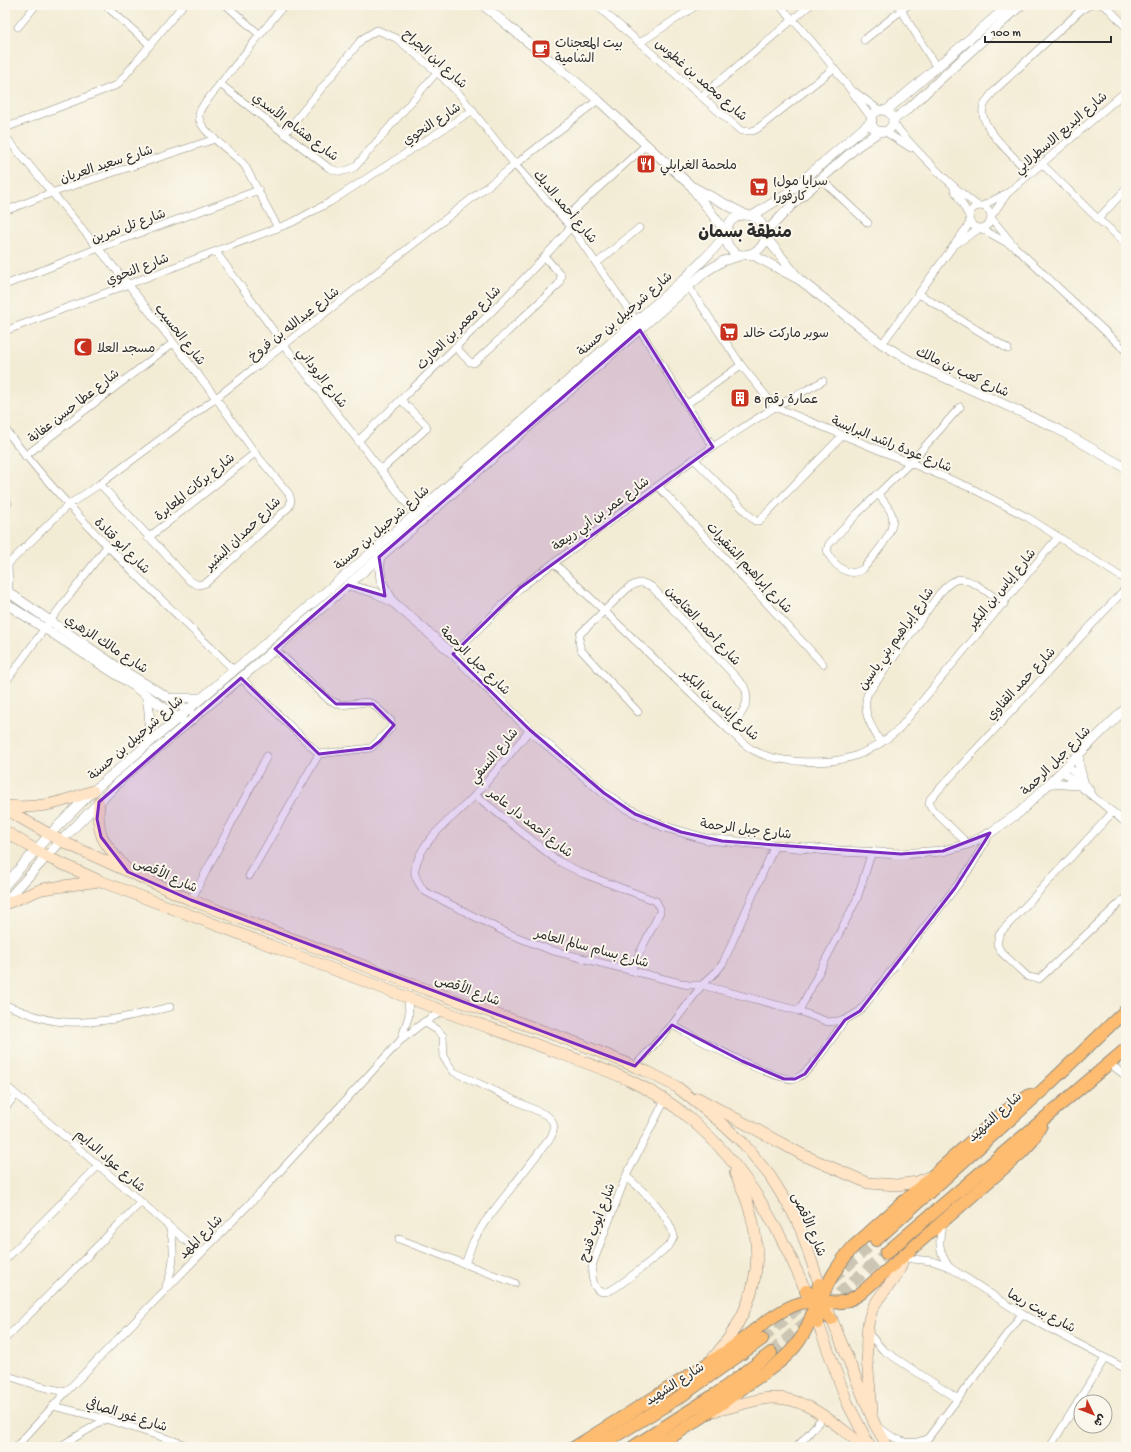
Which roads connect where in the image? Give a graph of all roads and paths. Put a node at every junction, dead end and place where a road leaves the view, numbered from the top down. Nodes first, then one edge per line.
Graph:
1 (36, 5) edge
2 (105, 5) edge
3 (182, 5) edge
4 (226, 5) edge
5 (284, 5) edge
6 (483, 5) edge
7 (697, 5) edge
8 (779, 5) edge
9 (810, 5) edge
10 (908, 5) edge
11 (1009, 5) edge
12 (1021, 5) edge
13 (1090, 5) edge
14 (1102, 5) edge
15 (598, 6) edge
16 (900, 8) edge
17 (793, 19) junction
18 (18, 27) dead end
19 (1126, 27) edge
20 (260, 35) junction
21 (864, 40) dead end
22 (641, 42) junction
23 (149, 44) junction
24 (937, 68) junction
25 (833, 69) junction
26 (437, 72) junction
27 (220, 84) junction
28 (850, 89) junction
29 (1126, 91) edge
30 (702, 96) junction
31 (598, 100) junction
32 (473, 110) junction
33 (883, 110) junction
34 (872, 120) junction
35 (893, 122) junction
36 (5, 128) edge
37 (882, 131) junction
38 (285, 133) junction
39 (5, 136) edge
40 (215, 139) junction
41 (646, 145) junction
42 (917, 152) junction
43 (1042, 164) junction
44 (515, 165) junction
45 (1030, 174) junction
46 (821, 179) junction
47 (691, 186) junction
48 (953, 187) junction
49 (1126, 189) edge
50 (259, 190) junction
51 (1008, 192) junction
52 (51, 193) junction
53 (980, 206) junction
54 (5, 210) edge
55 (749, 215) junction
56 (992, 217) junction
57 (564, 219) junction
58 (969, 219) junction
59 (1098, 219) junction
60 (868, 223) dead end
61 (571, 227) junction
62 (278, 228) junction
63 (639, 228) dead end
64 (980, 229) junction
65 (725, 232) junction
66 (765, 235) junction
67 (1126, 243) edge
68 (1015, 247) junction
69 (96, 248) junction
70 (950, 248) junction
71 (216, 252) junction
72 (747, 255) junction
73 (545, 257) junction
74 (597, 263) junction
75 (800, 280) junction
76 (128, 284) junction
77 (5, 285) edge
78 (689, 287) junction
79 (919, 294) junction
80 (636, 319) junction
81 (640, 330) junction
82 (5, 331) edge
83 (173, 343) junction
84 (882, 344) junction
85 (284, 345) junction
86 (455, 348) junction
87 (1008, 349) dead end
88 (1126, 351) edge
89 (741, 365) junction
90 (823, 381) dead end
91 (216, 398) junction
92 (401, 400) junction
93 (687, 404) junction
94 (775, 407) junction
95 (960, 407) dead end
96 (5, 429) edge
97 (842, 436) junction
98 (358, 441) junction
99 (713, 447) junction
100 (255, 453) junction
101 (25, 456) junction
102 (694, 459) junction
103 (910, 463) junction
104 (1125, 466) edge
105 (381, 470) junction
106 (100, 484) junction
107 (658, 486) junction
108 (878, 494) junction
109 (68, 505) junction
110 (416, 514) junction
111 (1058, 537) junction
112 (148, 538) junction
113 (107, 546) junction
114 (378, 557) junction
115 (554, 562) junction
116 (6, 565) edge
117 (1126, 580) edge
118 (348, 585) junction
119 (1126, 588) edge
120 (6, 592) edge
121 (5, 603) edge
122 (394, 603) junction
123 (1004, 604) junction
124 (604, 610) junction
125 (47, 625) junction
126 (275, 649) junction
127 (453, 654) junction
128 (823, 664) dead end
129 (233, 669) junction
130 (241, 678) junction
131 (5, 683) edge
132 (146, 695) junction
133 (170, 698) junction
134 (200, 698) junction
135 (187, 709) junction
136 (1125, 711) edge
137 (638, 712) dead end
138 (196, 716) junction
139 (177, 717) junction
140 (186, 724) junction
141 (530, 730) junction
142 (729, 730) junction
143 (881, 743) junction
144 (146, 745) junction
145 (319, 754) junction
146 (1079, 755) junction
147 (267, 756) dead end
148 (1065, 769) junction
149 (1051, 783) junction
150 (1080, 783) junction
151 (93, 791) junction
152 (476, 795) junction
153 (99, 802) junction
154 (5, 808) edge
155 (1113, 812) junction
156 (1126, 823) edge
157 (5, 831) edge
158 (990, 833) junction
159 (50, 834) junction
160 (61, 841) junction
161 (968, 844) junction
162 (775, 845) junction
163 (36, 850) junction
164 (872, 851) junction
165 (47, 857) junction
166 (128, 872) junction
167 (249, 876) dead end
168 (100, 881) junction
169 (5, 885) edge
170 (1126, 896) edge
171 (191, 900) junction
172 (5, 903) edge
173 (631, 970) junction
174 (702, 985) junction
175 (408, 997) junction
176 (5, 1005) edge
177 (170, 1007) dead end
178 (1126, 1010) edge
179 (443, 1011) junction
180 (799, 1011) junction
181 (845, 1020) junction
182 (424, 1022) junction
183 (672, 1025) junction
184 (400, 1040) junction
185 (1126, 1049) edge
186 (1109, 1063) junction
187 (635, 1066) junction
188 (1126, 1076) edge
189 (5, 1085) edge
190 (1045, 1088) junction
191 (685, 1093) junction
192 (16, 1095) junction
193 (665, 1100) junction
194 (5, 1108) edge
195 (1044, 1119) junction
196 (725, 1155) junction
197 (99, 1166) junction
198 (935, 1174) junction
199 (626, 1176) junction
200 (141, 1202) junction
201 (943, 1222) junction
202 (169, 1226) junction
203 (399, 1239) dead end
204 (876, 1240) tunnel mouth
205 (200, 1253) junction
206 (886, 1253) tunnel mouth
207 (903, 1258) junction
208 (5, 1260) edge
209 (465, 1264) junction
210 (949, 1267) junction
211 (514, 1283) dead end
212 (163, 1292) junction
213 (817, 1299) junction
214 (1022, 1314) junction
215 (831, 1319) joint
216 (818, 1323) joint
217 (867, 1332) junction
218 (5, 1339) edge
219 (762, 1339) tunnel mouth
220 (771, 1353) tunnel mouth
221 (1105, 1358) junction
222 (708, 1363) junction
223 (1126, 1369) edge
224 (5, 1375) edge
225 (66, 1392) junction
226 (958, 1399) junction
227 (53, 1406) junction
228 (712, 1411) junction
229 (824, 1416) junction
230 (106, 1419) junction
231 (874, 1422) junction
232 (16, 1447) edge
233 (59, 1447) edge
234 (193, 1447) edge
235 (575, 1447) edge
236 (598, 1447) edge
237 (633, 1447) edge
238 (654, 1447) edge
239 (797, 1447) edge
240 (864, 1447) edge
241 (870, 1447) edge
242 (888, 1447) edge
243 (1050, 1447) edge

1 - 18 street
2 - 23 street
3 - 23 street
4 - 20 street
5 - 20 street
6 - 31 street
7 - 22 street
8 - 17 street
9 - 17 street
10 - 16 street
11 - 24 street
12 - 35 street
13 - 45 street
14 - 19 street
15 - 22 street, شارع محمد بن غطوس
16 - 21 street
16 - 24 street
17 - 25 street
17 - 30 street
20 - 27 street
22 - 30 street, شارع محمد بن غطوس
23 - 36 street
24 - 33 street
25 - 28 street
25 - 30 street, شارع محمد بن غطوس
26 - 32 street, شارع ابن الجراح
26 - 38 street, شارع هشام الأسدي
26 - 38 street, شارع ابن الجراح
27 - 38 street, شارع هشام الأسدي
27 - 40 street
28 - 33 street
28 - 34 street
29 - 43 street, شارع البديع الاسطرلابي
31 - 41 street
31 - 44 street, شارع عبدالله بن فروخ
32 - 44 street, شارع ابن الجراح
32 - 62 street, شارع النحوي
33 - 34 street
33 - 35 street
34 - 37 street
34 - 55 street
35 - 37 street
35 - 42 street
37 - 42 street
37 - 46 street
39 - 52 street, شارع الحسيب
40 - 50 street
40 - 52 street, شارع سعيد العريان
41 - 47 street
41 - 57 street
42 - 48 street
43 - 45 street, شارع البديع الاسطرلابي
43 - 59 street
44 - 57 street, شارع أحمد الديك
44 - 85 street, شارع عبدالله بن فروخ
45 - 51 street, شارع البديع الاسطرلابي
46 - 60 street
46 - 66 street
47 - 55 street
47 - 65 street
48 - 53 street
48 - 58 street
49 - 59 street
50 - 62 street
50 - 69 street, شارع تل نمرين
51 - 53 street, شارع البديع الاسطرلابي
51 - 56 street, شارع البديع الاسطرلابي
52 - 54 street, شارع سعيد العريان
52 - 69 street, شارع الحسيب
53 - 56 street
53 - 58 street
55 - 65 street
55 - 66 street
56 - 64 street
56 - 68 street
57 - 61 street, شارع أحمد الديك
58 - 64 street
58 - 70 street
59 - 67 street
61 - 73 street, شارع معمر بن الحارث
61 - 74 street, شارع أحمد الديك
62 - 71 street, شارع النحوي
63 - 74 street, شارع أحمد الديك
64 - 68 street
64 - 70 street
65 - 72 street
65 - 80 street, شارع شرحبيل بن حسنة
66 - 72 street
66 - 75 street, شارع كعب بن مالك
68 - 88 street
69 - 76 street, شارع الحسيب
69 - 77 street, شارع تل نمرين
70 - 79 street
71 - 76 street, شارع النحوي
71 - 85 street, شارع الروداني
72 - 75 street, شارع كعب بن مالك
72 - 78 street, شارع شرحبيل بن حسنة
73 - 86 street, شارع معمر بن الحارث
73 - 86 street
74 - 80 street, شارع أحمد الديك
75 - 84 street, شارع كعب بن مالك
76 - 82 street, شارع النحوي
76 - 83 street, شارع الحسيب
78 - 81 street, شارع شرحبيل بن حسنة
78 - 89 street, شارع عودة راشد البرايسة
79 - 84 street
79 - 87 street
80 - 110 street, شارع شرحبيل بن حسنة
81 - 93 street
81 - 114 street, شارع شرحبيل بن حسنة
83 - 91 street, شارع الحسيب
83 - 101 street, شارع عطا حسن عفانة
84 - 104 street, شارع كعب بن مالك
85 - 91 street, شارع عبدالله بن فروخ
85 - 98 street, شارع الروداني
86 - 92 street, شارع معمر بن الحارث
89 - 93 street
89 - 94 street, شارع عودة راشد البرايسة
90 - 94 street, شارع عمر بن أبي ربيعة
91 - 100 street, شارع حمدان البشير
91 - 106 street, شارع عبدالله بن فروخ
92 - 98 street, شارع معمر بن الحارث
92 - 105 street
93 - 99 street
94 - 97 street, شارع عودة راشد البرايسة
94 - 99 street, شارع عمر بن أبي ربيعة
95 - 103 street
96 - 101 street, شارع أبو قتادة
97 - 102 street
97 - 103 street, شارع عودة راشد البرايسة
98 - 105 street, شارع الروداني
99 - 102 street, شارع عمر بن أبي ربيعة
100 - 112 street, شارع بركات المعابرة
100 - 112 street, شارع حمدان البشير
101 - 109 street, شارع أبو قتادة
102 - 107 street, شارع عمر بن أبي ربيعة
103 - 108 street
103 - 111 street, شارع عودة راشد البرايسة
105 - 110 street, شارع الروداني
106 - 109 street, شارع عبدالله بن فروخ
106 - 112 street, شارع حمدان البشير
107 - 115 street, شارع عمر بن أبي ربيعة
107 - 128 street, شارع إبراهيم الشقيرات
108 - 108 street
109 - 113 street, شارع أبو قتادة
109 - 116 street, شارع عبدالله بن فروخ
110 - 129 street, شارع شرحبيل بن حسنة
111 - 117 street, شارع عودة راشد البرايسة
111 - 123 street, شارع إياس بن البكير
113 - 125 street
113 - 129 street, شارع أبو قتادة
114 - 118 street, شارع شرحبيل بن حسنة
114 - 122 street, شارع جبل الرحمة
115 - 124 street, شارع إياس بن البكير
115 - 127 street, شارع عمر بن أبي ربيعة
116 - 120 street
118 - 122 street, شارع جبل الرحمة
118 - 126 street, شارع شرحبيل بن حسنة
119 - 161 street, شارع حمد القناوي
120 - 125 street, شارع مالك الزهري
121 - 125 street, شارع مالك الزهري
122 - 127 street, شارع جبل الرحمة
123 - 143 street, شارع إياس بن البكير
123 - 143 street, شارع إبراهيم بني ياسين
124 - 137 street
124 - 142 street, شارع إياس بن البكير
124 - 142 street, شارع أحمد العثامين
125 - 131 street
125 - 132 street, شارع مالك الزهري
125 - 133 street, شارع مالك الزهري
126 - 130 street, شارع شرحبيل بن حسنة
126 - 145 street
127 - 141 street, شارع جبل الرحمة
129 - 134 street, شارع شرحبيل بن حسنة
130 - 138 street, شارع شرحبيل بن حسنة
130 - 145 street
132 - 139 street, شارع مالك الزهري
132 - 144 street
133 - 134 street
133 - 135 street, شارع مالك الزهري
134 - 135 street, شارع شرحبيل بن حسنة
135 - 138 street, شارع مالك الزهري
135 - 139 street, شارع شرحبيل بن حسنة
136 - 146 street, شارع جبل الرحمة
138 - 140 street, شارع شرحبيل بن حسنة
139 - 140 street, شارع مالك الزهري
139 - 144 street, شارع شرحبيل بن حسنة
140 - 153 street, شارع شرحبيل بن حسنة
141 - 152 street, شارع النسفي
141 - 162 street, شارع جبل الرحمة
142 - 143 street, شارع إياس بن البكير
144 - 151 street, شارع شرحبيل بن حسنة
145 - 167 street
146 - 148 street, شارع جبل الرحمة
146 - 150 street
147 - 171 street
148 - 149 street, شارع جبل الرحمة
148 - 150 street
149 - 150 street
149 - 158 street, شارع جبل الرحمة
150 - 155 street
151 - 154 main road
151 - 159 street, شارع شرحبيل بن حسنة
152 - 173 street, شارع أحمد دار عامر
152 - 173 street, شارع بسام سالم العامر
153 - 160 street, شارع شرحبيل بن حسنة
153 - 166 main road
154 - 159 main road, شارع الأقصى
155 - 156 street
155 - 170 street
157 - 163 main road
158 - 161 street, شارع جبل الرحمة
158 - 181 street
159 - 160 main road, شارع الأقصى
159 - 163 street, شارع شرحبيل بن حسنة
160 - 165 street, شارع شرحبيل بن حسنة
160 - 166 main road, شارع الأقصى
161 - 164 street, شارع جبل الرحمة
162 - 164 street, شارع جبل الرحمة
162 - 174 street
163 - 165 main road
163 - 169 street, شارع شرحبيل بن حسنة
164 - 180 street
165 - 168 main road
165 - 172 street, شارع شرحبيل بن حسنة
166 - 171 main road, شارع الأقصى
168 - 172 main road
168 - 175 main road
171 - 187 main road, شارع الأقصى
173 - 174 street, شارع بسام سالم العامر
174 - 180 street, شارع بسام سالم العامر
174 - 183 street
175 - 179 main road
175 - 184 street, شارع المهد
176 - 177 street
178 - 190 highway, شارع الشهيد
179 - 182 street, شارع المهد
179 - 193 main road
180 - 181 street, شارع بسام سالم العامر
181 - 183 street
182 - 184 street, شارع المهد
182 - 209 street
183 - 187 street
184 - 205 street, شارع المهد
185 - 186 highway
186 - 188 street
186 - 195 highway
187 - 191 main road, شارع الأقصى
189 - 192 street, شارع عواد الدايم
190 - 198 highway
190 - 204 highway, شارع الشهيد
191 - 198 main road
191 - 213 main road, شارع الأقصى
192 - 194 street
192 - 197 street, شارع عواد الدايم
193 - 196 main road
193 - 199 street, شارع أيوب قندح
195 - 201 highway
195 - 206 highway
196 - 213 main road
196 - 222 main road
197 - 200 street, شارع عواد الدايم
197 - 208 street
198 - 213 highway
199 - 199 street, شارع أيوب قندح
200 - 202 street, شارع عواد الدايم
200 - 218 street
201 - 207 highway
201 - 210 street, شارع بيت ريما
202 - 205 street, شارع عواد الدايم
202 - 212 street
203 - 209 street
205 - 212 street, شارع المهد
207 - 210 street, شارع بيت ريما
207 - 213 highway
207 - 217 main road
209 - 211 street
210 - 214 street, شارع بيت ريما
212 - 225 street, شارع المهد
213 - 215 highway
213 - 216 highway
213 - 222 highway
213 - 228 highway
214 - 221 street, شارع بيت ريما
214 - 226 street
215 - 231 main road
216 - 241 main road
217 - 226 street
217 - 231 main road
219 - 236 highway, شارع الشهيد
220 - 237 highway
221 - 223 street, شارع بيت ريما
221 - 243 street
222 - 235 highway
224 - 225 street
225 - 227 street, شارع المهد
226 - 231 street
227 - 230 street, شارع غور الصافي
227 - 232 street, شارع المهد
228 - 229 main road
228 - 238 highway
229 - 239 street
229 - 240 main road
230 - 233 street
230 - 234 street, شارع غور الصافي
231 - 242 main road

